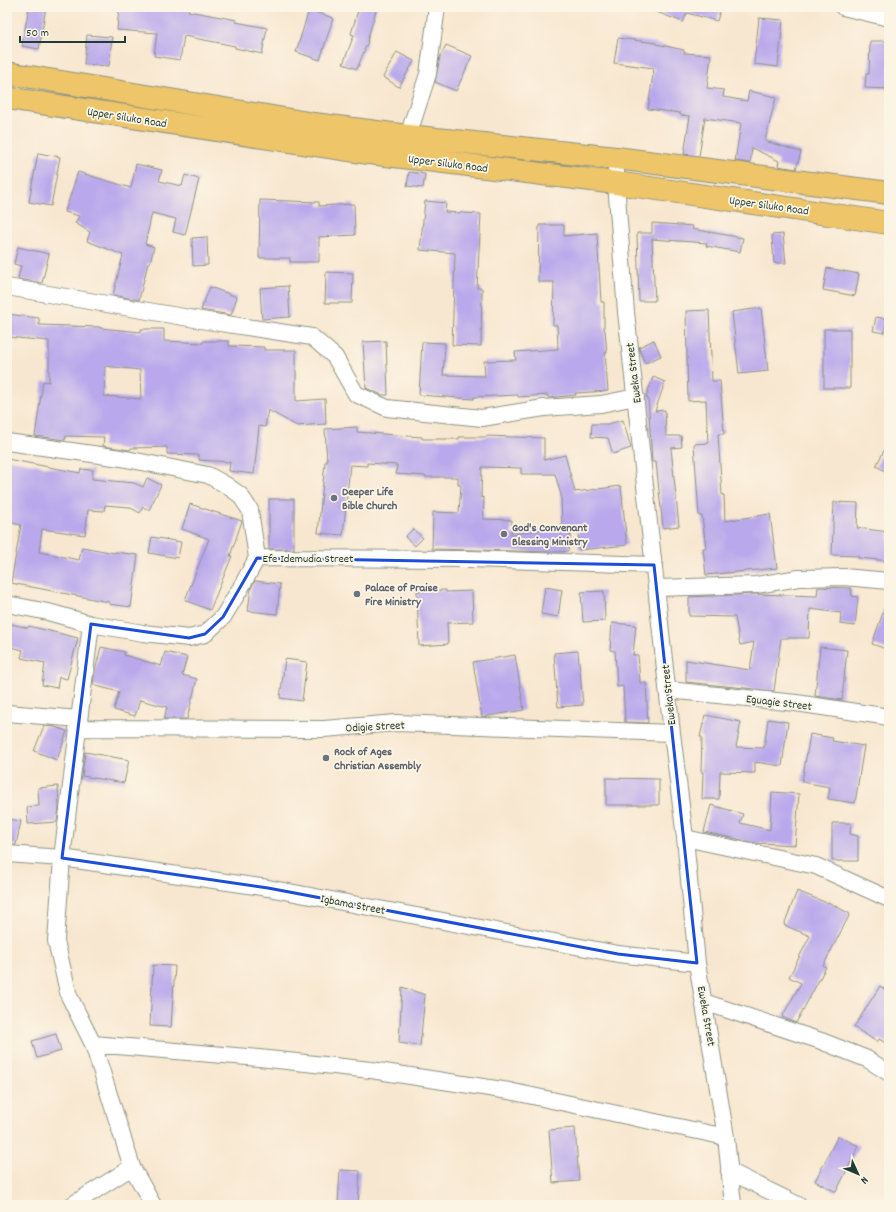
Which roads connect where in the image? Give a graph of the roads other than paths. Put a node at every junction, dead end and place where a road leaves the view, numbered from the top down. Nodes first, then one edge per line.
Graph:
1 (437, 7) edge
2 (844, 7) edge
3 (889, 18) edge
4 (7, 73) edge
5 (7, 98) edge
6 (408, 136) junction
7 (616, 158) junction
8 (616, 183) junction
9 (889, 193) edge
10 (889, 223) edge
11 (7, 287) edge
12 (636, 397) junction
13 (7, 442) edge
14 (257, 558) junction
15 (654, 565) junction
16 (889, 581) edge
17 (656, 588) junction
18 (7, 604) edge
19 (91, 624) junction
20 (668, 690) junction
21 (7, 713) edge
22 (889, 717) edge
23 (78, 724) junction
24 (672, 733) junction
25 (685, 838) junction
26 (7, 854) edge
27 (62, 858) junction
28 (889, 898) edge
29 (697, 963) junction
30 (704, 1002) junction
31 (93, 1044) junction
32 (889, 1073) edge
33 (726, 1136) junction
34 (132, 1167) junction
35 (729, 1171) junction
36 (72, 1205) edge
37 (153, 1205) edge
38 (733, 1205) edge
39 (798, 1205) edge

1 - 6 street
2 - 3 street
4 - 6 main road, Upper Siluko Road
5 - 8 main road, Upper Siluko Road
6 - 7 main road, Upper Siluko Road
7 - 8 street
7 - 9 main road, Upper Siluko Road
8 - 10 main road, Upper Siluko Road
8 - 12 street, Eweka Street
11 - 12 street
12 - 15 street, Eweka Street
13 - 14 street
14 - 15 street, Efe Idemudia Street
14 - 19 street, Efe Idemudia Street
15 - 17 street, Eweka Street
16 - 17 street
17 - 20 street, Eweka Street
18 - 19 street, Efe Idemudia Street
19 - 23 street
20 - 22 street, Eguagie Street
20 - 24 street, Eweka Street
21 - 23 street, Odigie Street
23 - 24 street, Odigie Street
23 - 27 street
24 - 25 street, Eweka Street
25 - 28 street
25 - 29 street, Eweka Street
26 - 27 street, Igbama Street
27 - 29 street, Igbama Street
27 - 31 street
29 - 30 street, Eweka Street
30 - 32 street
30 - 33 street, Eweka Street
31 - 33 street
31 - 34 street
33 - 35 street, Eweka Street
34 - 36 street
34 - 37 street
35 - 38 street, Eweka Street
35 - 39 street

